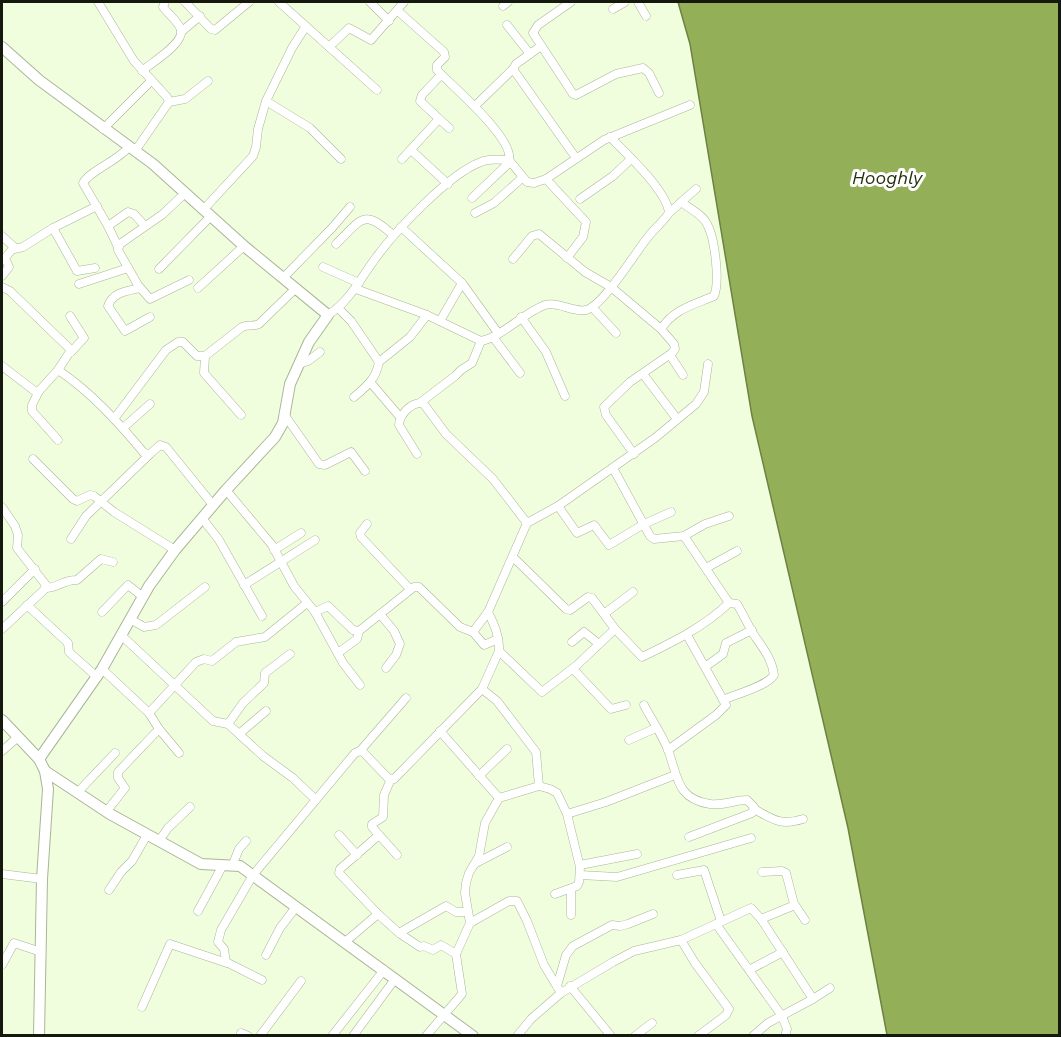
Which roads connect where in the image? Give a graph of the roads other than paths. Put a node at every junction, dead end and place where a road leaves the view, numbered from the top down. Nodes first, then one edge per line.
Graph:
1 (98, 2) edge
2 (165, 2) edge
3 (185, 2) edge
4 (249, 2) edge
5 (279, 2) edge
6 (370, 2) edge
7 (404, 2) edge
8 (571, 2) edge
9 (625, 2) edge
10 (638, 2) edge
11 (613, 9) dead end
12 (398, 11) junction
13 (200, 16) junction
14 (646, 16) dead end
15 (389, 21) junction
16 (507, 25) dead end
17 (306, 26) junction
18 (181, 32) junction
19 (541, 46) junction
20 (2, 47) edge
21 (329, 47) junction
22 (530, 54) junction
23 (513, 69) junction
24 (141, 71) junction
25 (441, 75) junction
26 (151, 81) junction
27 (208, 81) dead end
28 (377, 90) dead end
29 (659, 93) dead end
30 (266, 101) junction
31 (168, 102) junction
32 (690, 105) dead end
33 (475, 106) junction
34 (439, 119) junction
35 (103, 129) junction
36 (449, 129) dead end
37 (610, 137) junction
38 (132, 149) junction
39 (411, 150) junction
40 (576, 158) junction
41 (341, 159) dead end
42 (402, 159) dead end
43 (631, 159) junction
44 (509, 161) junction
45 (522, 178) junction
46 (546, 179) junction
47 (448, 184) junction
48 (696, 189) dead end
49 (185, 194) junction
50 (472, 198) dead end
51 (580, 199) dead end
52 (681, 202) junction
53 (97, 206) junction
54 (350, 207) dead end
55 (207, 213) junction
56 (475, 213) dead end
57 (669, 213) junction
58 (108, 226) junction
59 (145, 226) junction
60 (401, 227) junction
61 (53, 228) junction
62 (393, 235) junction
63 (2, 236) edge
64 (336, 244) dead end
65 (244, 246) junction
66 (118, 247) junction
67 (14, 249) junction
68 (567, 258) junction
69 (513, 259) dead end
70 (323, 267) dead end
71 (95, 268) dead end
72 (128, 268) junction
73 (159, 270) dead end
74 (2, 276) edge
75 (284, 277) junction
76 (189, 280) dead end
77 (462, 283) junction
78 (80, 284) dead end
79 (357, 286) junction
80 (2, 287) edge
81 (611, 287) junction
82 (140, 288) junction
83 (198, 288) dead end
84 (296, 288) junction
85 (591, 307) junction
86 (338, 308) junction
87 (328, 315) junction
88 (427, 315) junction
89 (70, 316) dead end
90 (150, 317) dead end
91 (521, 317) junction
92 (440, 321) junction
93 (661, 329) junction
94 (616, 333) dead end
95 (495, 335) junction
96 (481, 341) junction
97 (71, 352) junction
98 (320, 352) dead end
99 (670, 355) junction
100 (205, 356) junction
101 (379, 362) junction
102 (299, 364) junction
103 (708, 364) dead end
104 (2, 366) edge
105 (58, 370) junction
106 (520, 373) dead end
107 (643, 374) junction
108 (683, 375) dead end
109 (370, 382) junction
110 (39, 391) junction
111 (565, 396) dead end
112 (354, 397) dead end
113 (421, 402) junction
114 (150, 404) dead end
115 (284, 414) junction
116 (241, 415) dead end
117 (400, 417) junction
118 (114, 419) junction
119 (677, 419) junction
120 (123, 428) junction
121 (58, 440) dead end
122 (150, 454) junction
123 (417, 454) dead end
124 (634, 454) junction
125 (33, 459) dead end
126 (614, 468) junction
127 (365, 471) dead end
128 (226, 490) junction
129 (101, 502) junction
130 (213, 505) junction
131 (2, 507) edge
132 (558, 507) junction
133 (671, 512) dead end
134 (729, 516) dead end
135 (202, 518) junction
136 (527, 523) junction
137 (367, 524) dead end
138 (644, 524) junction
139 (301, 533) dead end
140 (684, 536) junction
141 (71, 539) dead end
142 (315, 540) dead end
143 (175, 550) junction
144 (274, 550) junction
145 (737, 551) dead end
146 (513, 557) junction
147 (113, 562) dead end
148 (281, 562) junction
149 (706, 568) junction
150 (35, 570) junction
151 (244, 585) junction
152 (205, 587) dead end
153 (45, 588) junction
154 (410, 589) junction
155 (633, 592) dead end
156 (143, 597) junction
157 (2, 602) edge
158 (307, 603) junction
159 (729, 603) junction
160 (27, 605) junction
161 (102, 612) dead end
162 (315, 612) junction
163 (488, 612) junction
164 (380, 614) junction
165 (604, 614) junction
166 (262, 616) dead end
167 (130, 619) junction
168 (2, 629) edge
169 (615, 629) junction
170 (752, 630) junction
171 (359, 631) junction
172 (473, 632) junction
173 (687, 634) junction
174 (121, 636) junction
175 (498, 639) junction
176 (572, 642) dead end
177 (599, 644) junction
178 (499, 651) junction
179 (338, 653) junction
180 (290, 654) dead end
181 (705, 667) junction
182 (386, 668) dead end
183 (573, 669) junction
184 (99, 673) junction
185 (360, 685) dead end
186 (175, 687) junction
187 (482, 689) junction
188 (406, 698) dead end
189 (723, 700) junction
190 (626, 705) dead end
191 (644, 705) dead end
192 (266, 711) dead end
193 (149, 713) junction
194 (2, 720) edge
195 (228, 724) junction
196 (656, 728) junction
197 (159, 729) junction
198 (440, 731) junction
199 (239, 734) junction
200 (18, 737) junction
201 (629, 740) dead end
202 (507, 749) dead end
203 (668, 750) junction
204 (2, 751) edge
205 (360, 751) junction
206 (114, 753) dead end
207 (179, 753) dead end
208 (39, 759) junction
209 (45, 771) junction
210 (675, 775) junction
211 (479, 776) junction
212 (391, 779) junction
213 (539, 786) junction
214 (76, 793) junction
215 (499, 798) junction
216 (316, 800) junction
217 (190, 807) dead end
218 (754, 809) junction
219 (106, 812) junction
220 (567, 814) junction
221 (803, 819) dead end
222 (147, 835) junction
223 (339, 835) dead end
224 (379, 835) junction
225 (689, 837) dead end
226 (751, 838) dead end
227 (246, 840) dead end
228 (159, 841) junction
229 (507, 847) dead end
230 (637, 854) dead end
231 (357, 855) junction
232 (397, 855) dead end
233 (475, 864) junction
234 (580, 864) junction
235 (228, 866) junction
236 (762, 872) dead end
237 (2, 874) edge
238 (253, 875) junction
239 (580, 875) junction
240 (677, 875) dead end
241 (42, 879) junction
242 (571, 889) junction
243 (109, 890) dead end
244 (555, 894) dead end
245 (794, 904) junction
246 (296, 907) junction
247 (198, 912) dead end
248 (467, 912) junction
249 (378, 914) junction
250 (653, 914) dead end
251 (571, 915) dead end
252 (761, 919) junction
253 (805, 920) dead end
254 (470, 923) junction
255 (718, 923) junction
256 (399, 933) junction
257 (681, 940) junction
258 (345, 942) junction
259 (41, 951) junction
260 (783, 952) junction
261 (456, 954) junction
262 (266, 955) dead end
263 (227, 963) junction
264 (2, 965) edge
265 (384, 970) junction
266 (749, 970) junction
267 (395, 979) junction
268 (262, 980) dead end
269 (301, 981) dead end
270 (570, 986) junction
271 (830, 988) dead end
272 (559, 989) junction
273 (813, 999) junction
274 (142, 1007) dead end
275 (444, 1014) junction
276 (782, 1016) junction
277 (652, 1023) dead end
278 (39, 1035) edge
279 (260, 1035) edge
280 (332, 1035) edge
281 (354, 1035) edge
282 (426, 1035) edge
283 (473, 1035) edge
284 (517, 1035) edge
285 (611, 1035) edge
286 (635, 1035) edge
287 (698, 1035) edge
288 (753, 1035) edge
289 (785, 1035) edge

1 - 24 street
2 - 18 street
3 - 13 street
4 - 13 street
5 - 17 street
6 - 15 street
7 - 12 street
8 - 19 street
9 - 11 street
10 - 14 street
12 - 15 street
12 - 25 street
13 - 18 street
15 - 21 street
16 - 22 street
17 - 21 street
17 - 30 street
18 - 24 street
19 - 22 street
19 - 29 street
20 - 35 street
21 - 28 street
22 - 23 street
23 - 33 street
23 - 40 street
24 - 26 street
25 - 33 street
25 - 34 street
26 - 31 street
26 - 35 street
27 - 31 street
30 - 41 street
30 - 55 street
31 - 38 street
32 - 37 street
33 - 44 street
34 - 36 street
34 - 39 street
35 - 38 street
37 - 40 street
37 - 43 street
38 - 49 street
38 - 53 street
39 - 42 street
39 - 47 street
40 - 46 street
43 - 51 street
43 - 57 street
44 - 45 street
44 - 47 street
44 - 50 street
45 - 46 street
45 - 56 street
46 - 68 street
47 - 60 street
48 - 52 street
49 - 55 street
49 - 59 street
52 - 57 street
52 - 93 street
53 - 58 street
53 - 61 street
54 - 75 street
55 - 65 street
55 - 73 street
57 - 81 street
58 - 59 street
58 - 66 street
59 - 66 street
60 - 62 street
60 - 77 street
61 - 67 street
61 - 71 street
62 - 64 street
62 - 79 street
63 - 67 street
65 - 75 street
65 - 83 street
66 - 72 street
67 - 74 street
68 - 69 street
68 - 81 street
70 - 79 street
72 - 78 street
72 - 82 street
75 - 84 street
76 - 82 street
77 - 92 street
77 - 95 street
79 - 86 street
79 - 88 street
80 - 97 street
81 - 85 street
81 - 93 street
82 - 90 street
84 - 87 street
84 - 100 street
85 - 91 street
85 - 94 street
86 - 87 street
86 - 101 street
87 - 102 street
88 - 92 street
88 - 101 street
89 - 97 street
91 - 95 street
91 - 111 street
92 - 96 street
93 - 99 street
95 - 96 street
95 - 106 street
96 - 113 street
97 - 105 street
98 - 102 street
99 - 107 street
99 - 108 street
100 - 116 street
100 - 118 street
101 - 109 street
102 - 115 street
103 - 119 street
104 - 110 street
105 - 110 street
105 - 118 street
107 - 119 street
107 - 124 street
109 - 112 street
109 - 117 street
110 - 121 street
113 - 117 street
113 - 136 street
114 - 120 street
115 - 127 street
115 - 128 street
117 - 123 street
118 - 120 street
119 - 124 street
120 - 122 street
122 - 129 street
122 - 130 street
124 - 126 street
125 - 129 street
126 - 132 street
126 - 138 street
128 - 130 street
128 - 144 street
129 - 141 street
129 - 143 street
130 - 135 street
131 - 150 street
132 - 136 street
132 - 138 street
133 - 138 street
134 - 140 street
135 - 143 street
135 - 151 street
136 - 146 street
137 - 154 street
138 - 140 street
139 - 144 street
140 - 149 street
142 - 148 street
143 - 156 street
144 - 148 street
145 - 149 street
146 - 163 street
146 - 165 street
147 - 153 street
148 - 151 street
148 - 158 street
149 - 159 street
150 - 153 street
150 - 157 street
151 - 166 street
152 - 167 street
153 - 160 street
154 - 164 street
154 - 172 street
155 - 165 street
156 - 161 street
156 - 167 street
158 - 162 street
158 - 186 street
159 - 170 street
159 - 173 street
160 - 168 street
160 - 184 street
162 - 171 street
162 - 179 street
163 - 172 street
163 - 175 street
164 - 171 street
164 - 182 street
165 - 169 street
167 - 174 street
169 - 173 street
169 - 177 street
170 - 181 street
170 - 189 street
171 - 179 street
172 - 175 street
173 - 181 street
174 - 184 street
174 - 186 street
175 - 178 street
176 - 177 street
177 - 183 street
178 - 183 street
178 - 187 street
179 - 185 street
180 - 195 street
181 - 189 street
183 - 190 street
184 - 193 street
184 - 208 street
186 - 193 street
186 - 195 street
187 - 198 street
187 - 213 street
188 - 205 street
189 - 203 street
191 - 196 street
192 - 199 street
193 - 197 street
194 - 200 street
195 - 199 street
196 - 201 street
196 - 203 street
197 - 207 street
197 - 219 street
198 - 211 street
198 - 212 street
199 - 216 street
200 - 204 street
200 - 208 street
202 - 211 street
203 - 210 street
205 - 212 street
205 - 216 street
206 - 214 street
208 - 209 street
209 - 214 street
209 - 241 street
210 - 218 street
210 - 220 street
211 - 215 street
212 - 224 street
213 - 215 street
213 - 220 street
214 - 219 street
215 - 233 street
216 - 238 street
217 - 228 street
218 - 221 street
218 - 225 street
219 - 222 street
220 - 234 street
222 - 228 street
222 - 243 street
223 - 231 street
224 - 231 street
224 - 232 street
226 - 239 street
227 - 235 street
228 - 235 street
229 - 233 street
230 - 234 street
231 - 249 street
233 - 248 street
234 - 239 street
235 - 238 street
235 - 247 street
236 - 245 street
237 - 241 street
238 - 246 street
238 - 263 street
239 - 242 street
240 - 255 street
241 - 259 street
242 - 244 street
242 - 251 street
245 - 252 street
245 - 253 street
246 - 258 street
246 - 262 street
248 - 254 street
248 - 256 street
249 - 256 street
249 - 258 street
250 - 272 street
252 - 255 street
252 - 260 street
254 - 261 street
254 - 272 street
255 - 257 street
255 - 266 street
256 - 261 street
257 - 270 street
257 - 287 street
258 - 265 street
259 - 264 street
259 - 278 street
260 - 266 street
260 - 273 street
261 - 275 street
263 - 268 street
263 - 274 street
265 - 267 street
265 - 280 street
266 - 276 street
267 - 275 street
267 - 281 street
269 - 279 street
270 - 272 street
270 - 285 street
271 - 273 street
272 - 284 street
273 - 276 street
275 - 282 street
275 - 283 street
276 - 288 street
276 - 289 street
277 - 286 street

